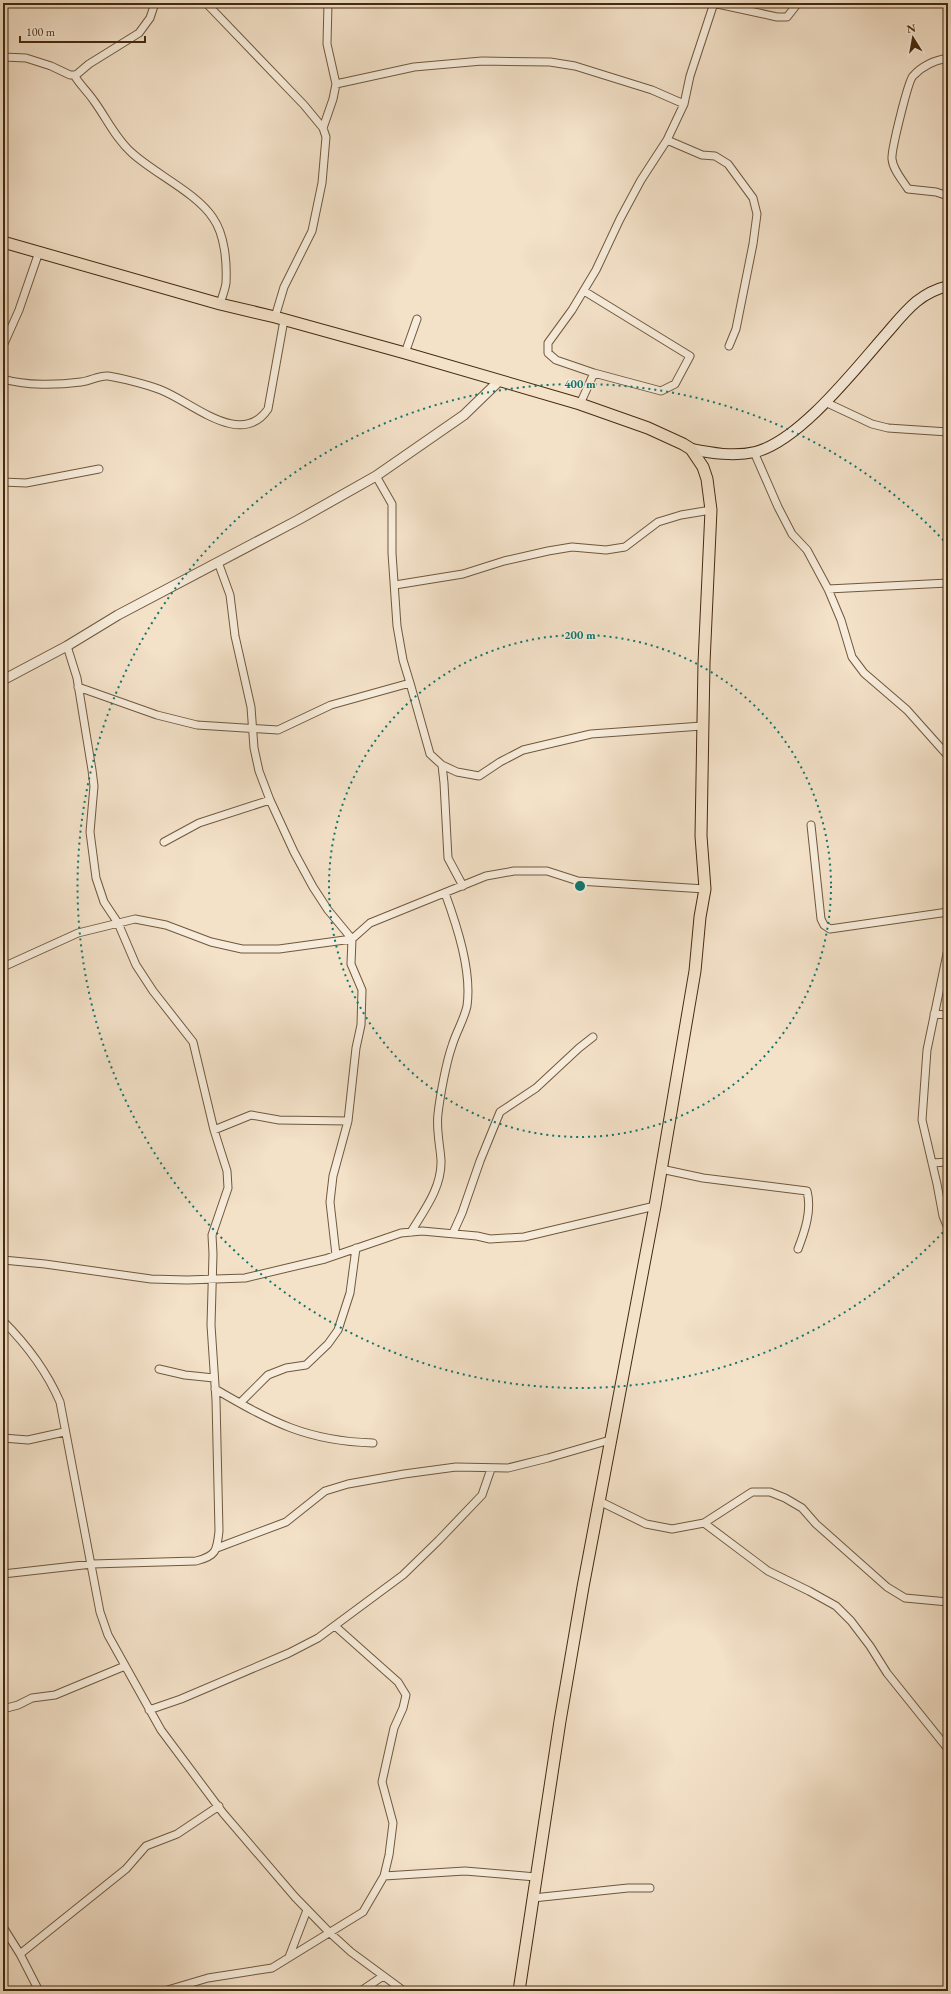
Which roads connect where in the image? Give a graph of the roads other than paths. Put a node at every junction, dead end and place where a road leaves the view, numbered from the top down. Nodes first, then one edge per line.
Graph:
1 (155, 3) edge
2 (206, 3) edge
3 (328, 3) edge
4 (714, 3) edge
5 (798, 3) edge
6 (4, 58) edge
7 (948, 58) edge
8 (74, 75) junction
9 (336, 84) junction
10 (684, 104) junction
11 (323, 128) junction
12 (667, 140) junction
13 (948, 196) edge
14 (3, 242) edge
15 (39, 252) junction
16 (948, 286) edge
17 (584, 291) junction
18 (220, 304) junction
19 (280, 318) junction
20 (417, 319) dead end
21 (3, 346) edge
22 (730, 346) dead end
23 (405, 353) junction
24 (594, 373) junction
25 (3, 379) edge
26 (499, 381) junction
27 (825, 402) junction
28 (580, 404) junction
29 (948, 432) edge
30 (691, 449) junction
31 (754, 452) junction
32 (99, 469) dead end
33 (376, 476) junction
34 (3, 482) edge
35 (711, 510) junction
36 (218, 562) junction
37 (948, 583) edge
38 (395, 585) junction
39 (828, 589) junction
40 (67, 646) junction
41 (3, 680) edge
42 (410, 682) junction
43 (78, 687) junction
44 (702, 726) junction
45 (252, 728) junction
46 (948, 756) edge
47 (442, 765) junction
48 (270, 800) junction
49 (811, 825) dead end
50 (164, 842) dead end
51 (463, 886) junction
52 (705, 889) junction
53 (445, 893) junction
54 (948, 912) edge
55 (118, 923) junction
56 (352, 939) junction
57 (948, 949) edge
58 (3, 967) edge
59 (934, 1014) junction
60 (948, 1015) edge
61 (593, 1037) dead end
62 (348, 1121) junction
63 (214, 1130) junction
64 (948, 1162) edge
65 (932, 1163) junction
66 (661, 1169) junction
67 (655, 1206) junction
68 (948, 1228) edge
69 (411, 1232) junction
70 (453, 1233) junction
71 (356, 1248) junction
72 (798, 1249) dead end
73 (336, 1255) junction
74 (3, 1260) edge
75 (212, 1280) junction
76 (4, 1324) edge
77 (159, 1369) dead end
78 (214, 1378) junction
79 (215, 1389) junction
80 (240, 1403) junction
81 (64, 1432) junction
82 (3, 1438) edge
83 (610, 1440) junction
84 (373, 1443) dead end
85 (491, 1469) junction
86 (599, 1501) junction
87 (704, 1523) junction
88 (217, 1548) junction
89 (92, 1564) junction
90 (3, 1574) edge
91 (948, 1602) edge
92 (335, 1626) junction
93 (125, 1666) junction
94 (3, 1709) edge
95 (149, 1710) junction
96 (948, 1749) edge
97 (219, 1806) junction
98 (384, 1876) junction
99 (536, 1877) junction
100 (650, 1888) dead end
101 (533, 1898) junction
102 (307, 1910) junction
103 (3, 1927) edge
104 (329, 1932) junction
105 (20, 1954) junction
106 (289, 1957) junction
107 (383, 1976) junction
108 (39, 1991) edge
109 (164, 1991) edge
110 (361, 1991) edge
111 (404, 1991) edge
112 (519, 1991) edge

1 - 8 street
2 - 11 street
3 - 9 street
4 - 5 street
4 - 10 street
6 - 8 street
7 - 13 street
8 - 18 street
9 - 10 street
9 - 11 street
10 - 12 street
11 - 19 street
12 - 17 street
12 - 22 street
14 - 15 main road
15 - 18 main road
15 - 21 street
16 - 27 main road
17 - 24 street
17 - 24 street
18 - 19 main road
19 - 23 main road
19 - 25 street
20 - 23 street
23 - 26 main road
24 - 28 street
26 - 28 main road
26 - 33 street
27 - 29 street
27 - 31 main road
28 - 30 main road
30 - 31 main road
30 - 35 main road
31 - 39 street
32 - 34 street
33 - 36 street
33 - 38 street
35 - 38 street
35 - 44 main road
36 - 40 street
36 - 45 street
37 - 39 street
38 - 42 street
39 - 46 street
40 - 41 street
40 - 43 street
42 - 45 street
42 - 47 street
43 - 45 street
43 - 55 street
44 - 47 street
44 - 52 main road
45 - 48 street
47 - 51 street
48 - 50 street
48 - 56 street
49 - 54 street
51 - 52 street
51 - 53 street
52 - 66 main road
53 - 56 street
53 - 69 street
55 - 56 street
55 - 58 street
55 - 63 street
56 - 62 street
57 - 59 street
59 - 60 street
59 - 65 street
61 - 70 street
62 - 63 street
62 - 73 street
63 - 75 street
64 - 65 street
65 - 68 street
66 - 67 main road
66 - 72 street
67 - 70 street
67 - 83 main road
69 - 70 street
69 - 71 street
71 - 73 street
71 - 80 street
73 - 75 street
74 - 75 street
75 - 78 street
76 - 81 street
77 - 78 street
78 - 79 street
79 - 80 street
79 - 88 street
80 - 84 street
81 - 82 street
81 - 89 street
83 - 85 street
83 - 86 main road
85 - 88 street
85 - 92 street
86 - 87 street
86 - 99 main road
87 - 91 street
87 - 96 street
88 - 89 street
89 - 90 street
89 - 93 street
92 - 95 street
92 - 98 street
93 - 94 street
93 - 95 street
95 - 97 street
97 - 102 street
97 - 105 street
98 - 99 street
98 - 104 street
99 - 101 main road
100 - 101 street
101 - 112 main road
102 - 104 street
102 - 106 street
103 - 105 street
104 - 106 street
104 - 107 street
105 - 108 street
106 - 109 street
107 - 110 street
107 - 111 street

